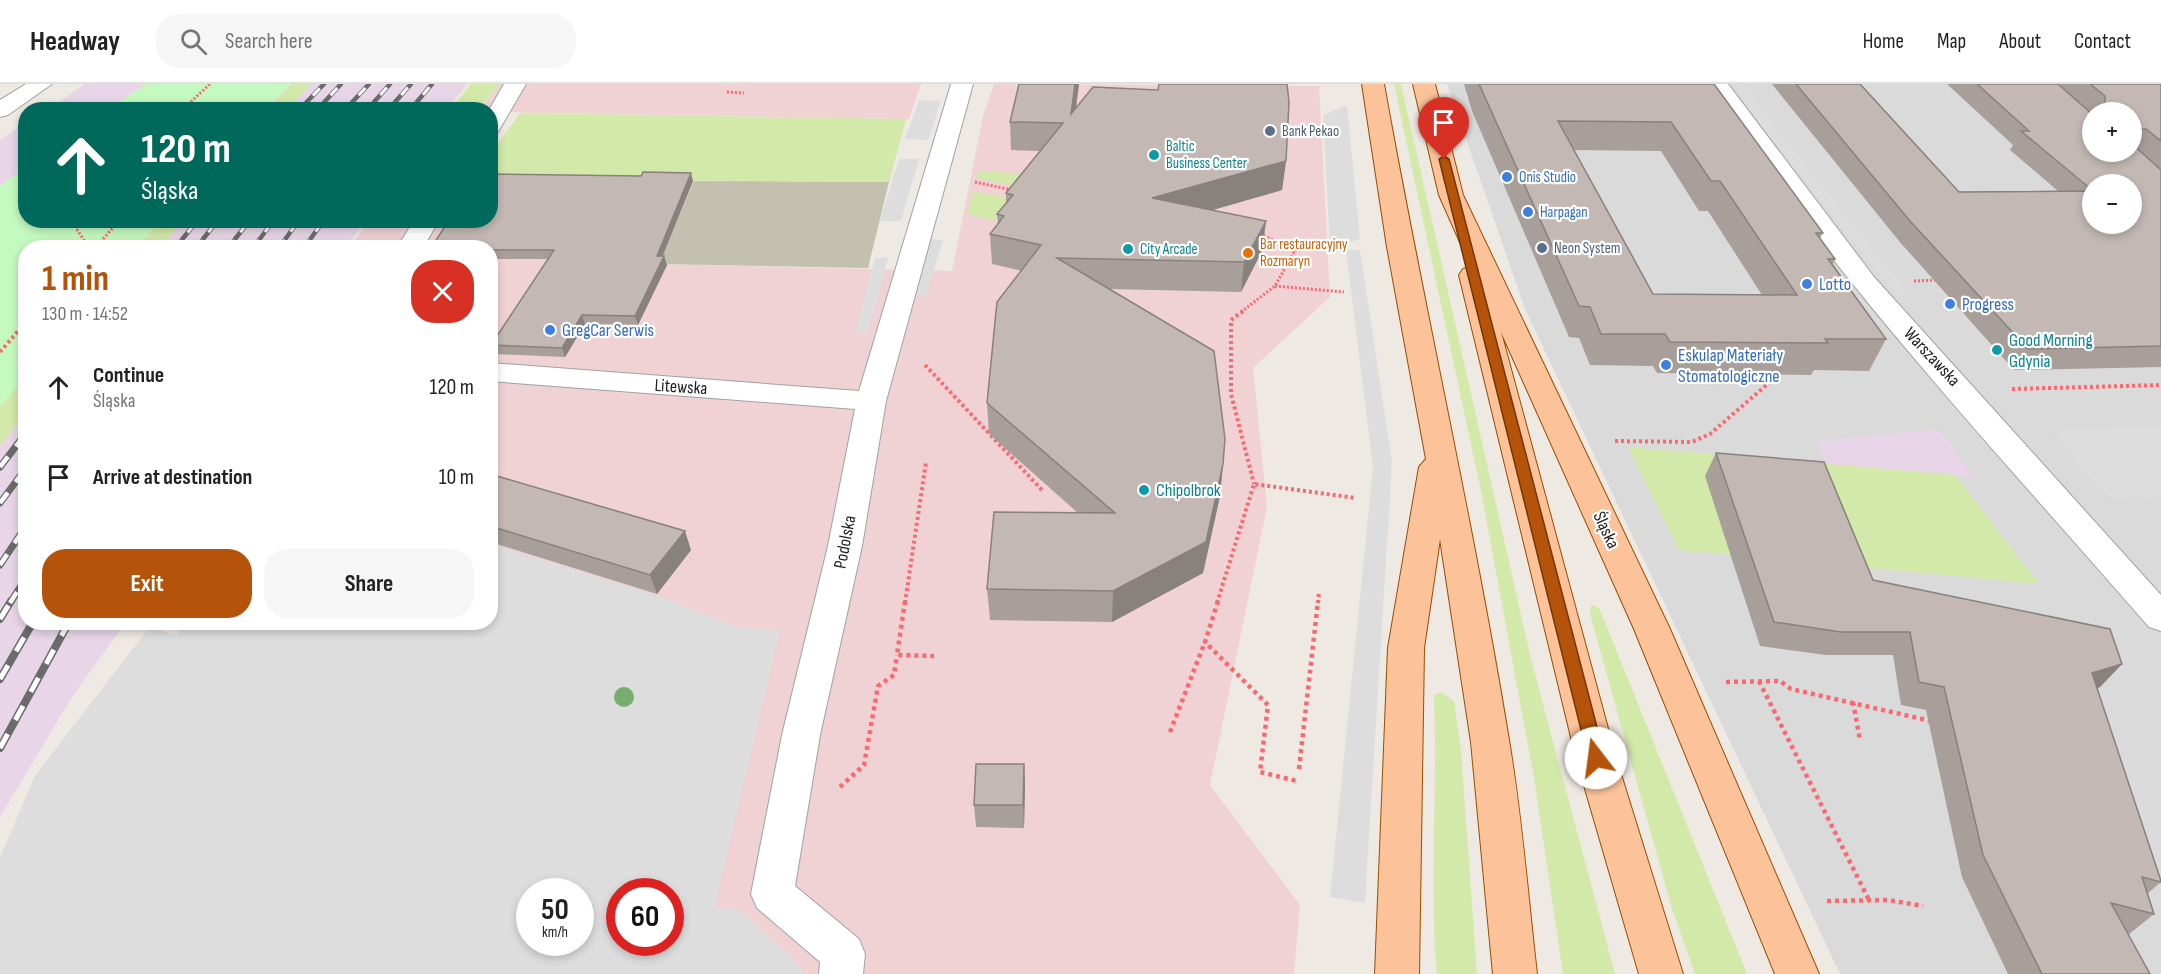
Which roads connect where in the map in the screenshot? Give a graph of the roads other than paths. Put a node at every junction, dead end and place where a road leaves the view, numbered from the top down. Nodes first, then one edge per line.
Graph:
1 (41, 84) edge
2 (515, 84) edge
3 (962, 84) edge
4 (1372, 84) edge
5 (1424, 84) edge
6 (1718, 84) edge
7 (0, 110) edge
8 (498, 113) edge
9 (1452, 195) junction
10 (498, 373) edge
11 (871, 401) junction
12 (1439, 444) junction
13 (2161, 618) edge
14 (841, 974) edge
15 (1397, 974) edge
16 (1515, 974) edge
17 (1661, 974) edge
18 (1797, 974) edge

1 - 7 street
2 - 8 street
3 - 11 street, Podolska
4 - 12 main road
5 - 9 main road, Śląska
6 - 13 street, Warszawska
9 - 17 main road
9 - 18 main road, Śląska
10 - 11 street, Litewska
11 - 14 street, Podolska
12 - 15 main road
12 - 16 main road

